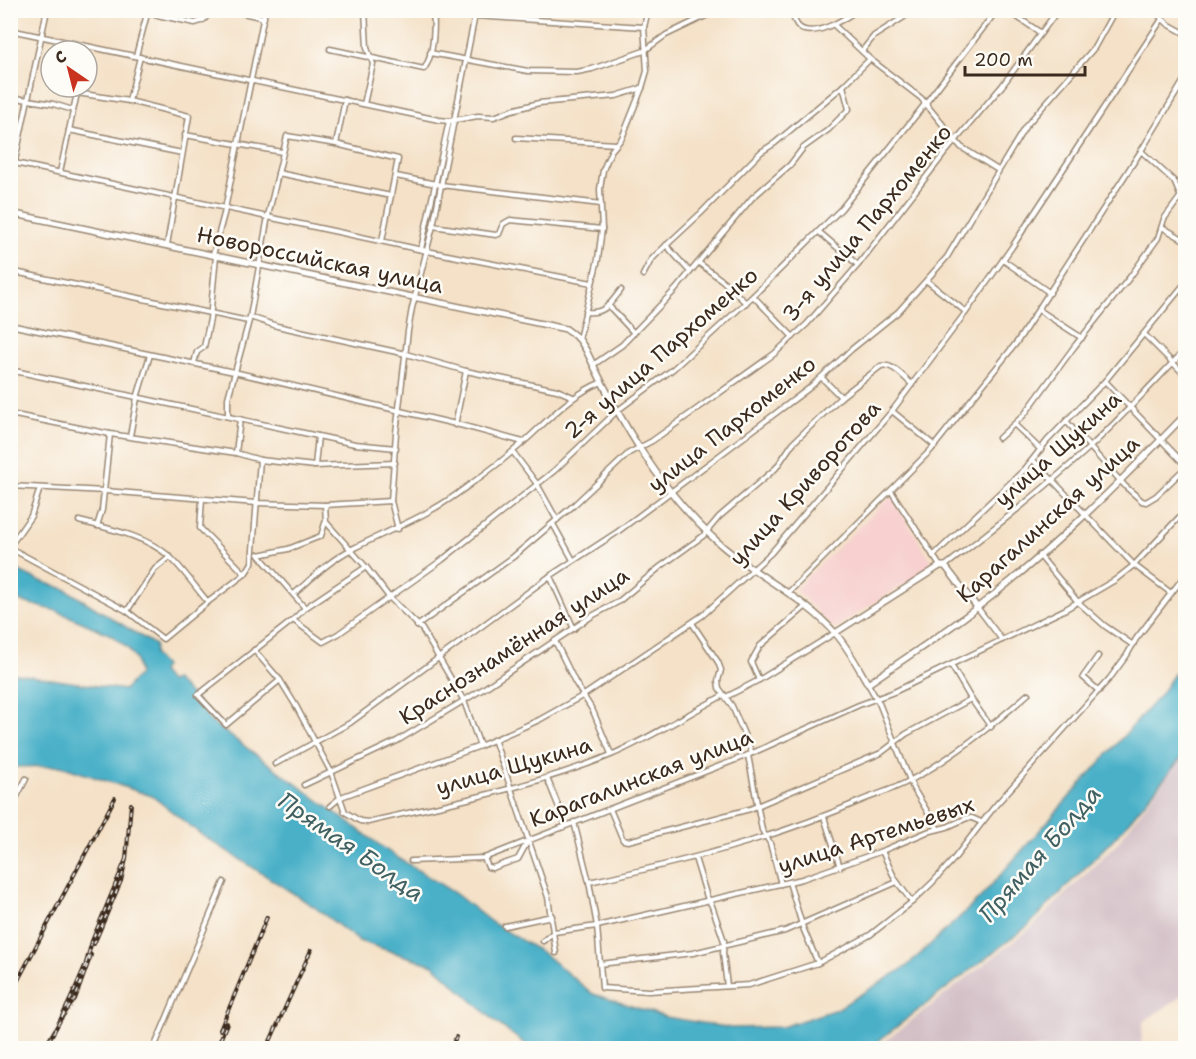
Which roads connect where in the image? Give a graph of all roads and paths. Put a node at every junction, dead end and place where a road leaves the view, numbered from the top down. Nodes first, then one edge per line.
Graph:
1 (47, 10) edge
2 (133, 10) edge
3 (209, 10) edge
4 (230, 10) edge
5 (265, 10) edge
6 (365, 10) edge
7 (433, 10) edge
8 (648, 10) edge
9 (718, 10) edge
10 (767, 10) edge
11 (857, 10) edge
12 (908, 10) edge
13 (997, 10) edge
14 (1007, 10) edge
15 (1058, 10) edge
16 (1098, 10) edge
17 (1153, 10) edge
18 (1114, 11) edge
19 (147, 12) edge
20 (475, 13) edge
21 (264, 18) junction
22 (1162, 19) junction
23 (834, 25) junction
24 (644, 27) junction
25 (10, 30) edge
26 (1041, 33) junction
27 (1185, 34) edge
28 (42, 37) junction
29 (330, 49) dead end
30 (644, 51) junction
31 (862, 51) junction
32 (430, 53) junction
33 (138, 57) junction
34 (371, 59) junction
35 (467, 59) junction
36 (870, 59) junction
37 (1185, 77) edge
38 (251, 81) junction
39 (843, 86) junction
40 (642, 88) junction
41 (10, 97) edge
42 (345, 100) junction
43 (29, 101) junction
44 (129, 101) junction
45 (364, 104) junction
46 (926, 104) junction
47 (73, 110) junction
48 (455, 120) junction
49 (449, 121) junction
50 (69, 130) junction
51 (185, 135) junction
52 (516, 138) dead end
53 (956, 141) junction
54 (336, 144) junction
55 (617, 144) junction
56 (238, 145) junction
57 (1141, 151) junction
58 (282, 152) junction
59 (182, 153) junction
60 (13, 162) edge
61 (998, 170) junction
62 (60, 172) junction
63 (278, 173) junction
64 (396, 176) junction
65 (10, 184) edge
66 (439, 184) junction
67 (1185, 189) edge
68 (175, 196) junction
69 (391, 196) junction
70 (1180, 196) junction
71 (601, 204) junction
72 (225, 207) junction
73 (10, 213) edge
74 (268, 216) junction
75 (433, 226) junction
76 (1162, 227) junction
77 (602, 229) junction
78 (819, 232) junction
79 (382, 241) junction
80 (1185, 241) edge
81 (167, 245) junction
82 (666, 245) junction
83 (421, 249) junction
84 (427, 251) junction
85 (214, 255) junction
86 (1003, 260) junction
87 (699, 262) junction
88 (260, 265) junction
89 (858, 266) junction
90 (10, 271) edge
91 (690, 272) junction
92 (643, 275) dead end
93 (927, 281) junction
94 (1185, 282) edge
95 (592, 283) junction
96 (621, 290) dead end
97 (1050, 292) junction
98 (753, 296) junction
99 (414, 297) junction
100 (746, 303) junction
101 (609, 305) junction
102 (1039, 310) junction
103 (210, 312) junction
104 (585, 312) junction
105 (966, 312) junction
106 (249, 319) junction
107 (10, 325) edge
108 (634, 333) junction
109 (1144, 334) junction
110 (793, 337) junction
111 (1082, 338) junction
112 (579, 339) junction
113 (1185, 349) edge
114 (406, 354) junction
115 (150, 355) junction
116 (194, 363) junction
117 (1172, 363) junction
118 (593, 365) junction
119 (10, 370) edge
120 (466, 371) junction
121 (234, 372) junction
122 (1185, 376) edge
123 (822, 378) junction
124 (1105, 381) junction
125 (603, 382) junction
126 (912, 384) junction
127 (573, 397) junction
128 (841, 397) junction
129 (137, 398) junction
130 (1131, 407) junction
131 (400, 411) junction
132 (617, 411) junction
133 (892, 411) junction
134 (10, 414) edge
135 (1185, 414) edge
136 (228, 416) junction
137 (240, 419) junction
138 (1066, 421) junction
139 (455, 425) junction
140 (1015, 425) junction
141 (110, 434) junction
142 (130, 436) junction
143 (318, 436) junction
144 (999, 438) dead end
145 (1162, 439) junction
146 (523, 442) junction
147 (934, 446) junction
148 (640, 447) junction
149 (1090, 447) junction
150 (396, 448) junction
151 (1041, 450) junction
152 (513, 452) junction
153 (236, 453) junction
154 (260, 460) junction
155 (1033, 460) junction
156 (395, 464) junction
157 (315, 466) junction
158 (1185, 467) edge
159 (1120, 479) junction
160 (1052, 481) junction
161 (537, 484) junction
162 (10, 486) edge
163 (40, 488) junction
164 (891, 491) junction
165 (104, 493) junction
166 (670, 494) junction
167 (202, 499) junction
168 (391, 501) junction
169 (256, 504) junction
170 (325, 505) junction
171 (1185, 510) edge
172 (1084, 514) junction
173 (79, 521) dead end
174 (326, 522) junction
175 (555, 522) junction
176 (98, 526) junction
177 (398, 529) junction
178 (706, 531) junction
179 (10, 547) edge
180 (253, 550) junction
181 (350, 550) junction
182 (259, 555) junction
183 (1039, 555) junction
184 (933, 556) junction
185 (170, 557) junction
186 (573, 560) junction
187 (1134, 564) junction
188 (942, 566) junction
189 (366, 567) junction
190 (752, 569) junction
191 (245, 574) junction
192 (1185, 574) edge
193 (550, 576) junction
194 (788, 593) junction
195 (1171, 593) junction
196 (294, 594) junction
197 (389, 597) junction
198 (208, 602) junction
199 (1078, 602) junction
200 (805, 607) junction
201 (977, 607) junction
202 (304, 608) junction
203 (127, 610) junction
204 (293, 620) junction
205 (692, 622) junction
206 (417, 626) junction
207 (574, 629) junction
208 (835, 633) junction
209 (1002, 640) junction
210 (555, 641) junction
211 (1133, 645) junction
212 (254, 650) junction
213 (1098, 656) dead end
214 (440, 657) junction
215 (951, 665) junction
216 (280, 680) junction
217 (759, 680) junction
218 (868, 684) junction
219 (1099, 691) junction
220 (1028, 694) dead end
221 (584, 695) junction
222 (725, 696) junction
223 (876, 699) junction
224 (971, 699) junction
225 (464, 701) junction
226 (991, 728) junction
227 (494, 739) junction
228 (315, 741) junction
229 (895, 742) junction
230 (480, 746) junction
231 (611, 754) junction
232 (750, 754) junction
233 (274, 764) dead end
234 (331, 772) junction
235 (547, 778) junction
236 (26, 779) dead end
237 (909, 781) junction
238 (304, 785) dead end
239 (512, 788) junction
240 (341, 797) junction
241 (330, 806) dead end
242 (757, 806) junction
243 (610, 809) junction
244 (10, 810) edge
245 (824, 817) junction
246 (574, 822) junction
247 (981, 822) junction
248 (566, 825) junction
249 (938, 830) junction
250 (765, 837) junction
251 (530, 839) junction
252 (882, 851) junction
253 (484, 858) junction
254 (695, 858) junction
255 (411, 861) dead end
256 (840, 867) junction
257 (224, 882) dead end
258 (589, 882) junction
259 (789, 882) junction
260 (897, 882) junction
261 (781, 884) junction
262 (710, 901) junction
263 (912, 902) junction
264 (552, 916) junction
265 (802, 924) junction
266 (505, 926) dead end
267 (597, 926) junction
268 (554, 932) junction
269 (543, 941) dead end
270 (723, 947) junction
271 (556, 953) dead end
272 (818, 963) junction
273 (600, 964) junction
274 (728, 986) junction
275 (154, 1048) edge

1 - 28 street
2 - 19 street
3 - 19 street
4 - 21 street
5 - 21 street
6 - 34 street
7 - 32 street
8 - 24 street
9 - 30 street
10 - 23 street
11 - 23 street
12 - 31 street
13 - 46 street, 2-я улица Пархоменко
14 - 26 street
15 - 26 street, 3-я улица Пархоменко
16 - 18 street
17 - 22 street
18 - 61 street, улица Пархоменко
19 - 33 street
20 - 24 street
20 - 35 street
21 - 38 street
22 - 27 street
22 - 86 street, улица Криворотова
23 - 31 street
24 - 30 street
25 - 28 street
26 - 53 street, 3-я улица Пархоменко
28 - 33 street
28 - 43 street
29 - 34 street
30 - 35 street
30 - 40 street
31 - 36 street
32 - 34 street
32 - 35 street
33 - 38 street
33 - 44 street
34 - 45 street
35 - 48 street
36 - 39 street
36 - 46 street
37 - 57 street
38 - 42 street
38 - 56 street
39 - 82 street
39 - 87 street
40 - 48 street
40 - 55 street
41 - 43 street
42 - 45 street
42 - 54 street
43 - 47 street
43 - 60 street
44 - 47 street
44 - 51 street
45 - 49 street
46 - 53 street
46 - 78 street, 2-я улица Пархоменко
47 - 50 street
48 - 49 street
48 - 66 street
49 - 66 street
50 - 59 street
50 - 62 street
51 - 56 street
51 - 59 street
52 - 55 street
53 - 61 street
53 - 89 street, 3-я улица Пархоменко
54 - 58 street
54 - 64 street
55 - 71 street
56 - 58 street
56 - 72 street
57 - 70 street
57 - 97 street
58 - 63 street
59 - 68 street
60 - 62 street
60 - 65 street
61 - 93 street, улица Пархоменко
62 - 68 street
63 - 69 street
63 - 74 street
64 - 66 street
64 - 69 street
66 - 71 street
66 - 75 street
66 - 83 street
67 - 70 street
68 - 72 street
68 - 81 street
69 - 79 street
70 - 76 street
71 - 77 street
72 - 74 street
72 - 85 street
73 - 81 street, Новороссийская улица
74 - 79 street
74 - 88 street
75 - 77 street
75 - 84 street
76 - 80 street
76 - 111 street
77 - 95 street
78 - 89 street
78 - 98 street, 2-я улица Пархоменко
79 - 83 street
81 - 85 street, Новороссийская улица
82 - 91 street
82 - 92 street
83 - 84 street
84 - 95 street
84 - 99 street
85 - 88 street, Новороссийская улица
85 - 103 street
86 - 97 street
86 - 105 street, улица Криворотова
87 - 91 street
87 - 100 street
88 - 99 street, Новороссийская улица
88 - 106 street
89 - 110 street, 3-я улица Пархоменко
90 - 103 street
91 - 108 street
93 - 105 street
93 - 123 street, улица Пархоменко
94 - 109 street
95 - 104 street
96 - 101 street
97 - 102 street
98 - 100 street, 2-я улица Пархоменко
98 - 110 street
99 - 112 street, Новороссийская улица
99 - 114 street
100 - 132 street, 2-я улица Пархоменко
101 - 104 street
101 - 108 street
102 - 111 street
102 - 147 street
103 - 106 street
103 - 116 street
104 - 112 street
105 - 126 street, улица Криворотова
106 - 114 street
106 - 121 street
107 - 115 street
108 - 118 street
109 - 117 street
109 - 124 street
110 - 148 street, 3-я улица Пархоменко
111 - 140 street
112 - 118 street
113 - 117 street, улица Щукина
114 - 120 street
114 - 131 street
115 - 116 street
115 - 129 street
116 - 121 street
117 - 122 street
117 - 130 street, улица Щукина
118 - 125 street
119 - 129 street
120 - 127 street
120 - 139 street
121 - 131 street
121 - 136 street
123 - 128 street
123 - 166 street, улица Пархоменко
124 - 130 street
124 - 138 street
125 - 127 street
125 - 132 street
126 - 128 street, Краснознамённая улица
126 - 133 street, улица Криворотова
127 - 146 street
128 - 178 street, Краснознамённая улица
129 - 136 street
129 - 142 street
130 - 145 street
130 - 149 street, улица Щукина
131 - 139 street
131 - 150 street
132 - 148 street
132 - 161 street, 2-я улица Пархоменко
133 - 147 street
133 - 190 street, улица Криворотова
134 - 141 street
135 - 145 street, Карагалинская улица
136 - 137 street
137 - 143 street
137 - 153 street
138 - 149 street
138 - 151 street
139 - 146 street
140 - 144 street
140 - 151 street
141 - 142 street
141 - 165 street
142 - 153 street
143 - 150 street
143 - 157 street
145 - 158 street
145 - 159 street, Карагалинская улица
146 - 152 street
147 - 164 street
148 - 166 street
148 - 175 street, 3-я улица Пархоменко
149 - 159 street
149 - 160 street, улица Щукина
150 - 156 street
151 - 155 street
152 - 161 street
152 - 177 street
153 - 154 street
154 - 157 street
154 - 169 street
155 - 160 street
155 - 184 street
156 - 157 street
156 - 168 street
158 - 159 street
159 - 172 street, Карагалинская улица
160 - 172 street
160 - 188 street, улица Щукина
161 - 175 street
161 - 197 street, 2-я улица Пархоменко
162 - 163 street
163 - 165 street
163 - 179 street
164 - 184 street
164 - 194 street
165 - 167 street
165 - 176 street
166 - 178 street
166 - 186 street, улица Пархоменко
167 - 169 street
167 - 191 street
168 - 170 street
168 - 177 street
169 - 170 street
169 - 180 street
170 - 174 street
171 - 187 street, Карагалинская улица
172 - 183 street, Карагалинская улица
172 - 187 street
173 - 176 street
174 - 181 street
174 - 182 street
175 - 186 street
175 - 206 street, 3-я улица Пархоменко
176 - 185 street
177 - 181 street
178 - 190 street
178 - 207 street, Краснознамённая улица
179 - 203 street
180 - 182 street
180 - 191 street
181 - 189 street
181 - 196 street
182 - 196 street
183 - 199 street
183 - 201 street, Карагалинская улица
184 - 188 street
185 - 198 street
185 - 203 street
186 - 193 street, улица Пархоменко
187 - 195 street
187 - 199 street, Карагалинская улица
188 - 201 street
188 - 208 street, улица Щукина
189 - 197 street
189 - 202 street
190 - 194 street
190 - 205 street, улица Криворотова
191 - 198 street
192 - 195 street, улица Артемьевых
193 - 207 street
193 - 214 street, улица Пархоменко
194 - 200 street
195 - 211 street, улица Артемьевых
196 - 202 street
197 - 204 street, 2-я улица Пархоменко
197 - 206 street
198 - 203 street
199 - 209 street, Карагалинская улица
199 - 211 street
200 - 208 street
200 - 217 street
201 - 209 street
201 - 218 street, Карагалинская улица
202 - 204 street
204 - 212 street
205 - 221 street, улица Криворотова
205 - 222 street
206 - 214 street
207 - 210 street, Краснознамённая улица
208 - 217 street, улица Щукина
208 - 218 street
209 - 215 street, Карагалинская улица
210 - 221 street
210 - 225 street, Краснознамённая улица
211 - 219 street, улица Артемьевых
212 - 216 street
212 - 216 street
213 - 219 street
214 - 225 street
214 - 228 street, улица Пархоменко
215 - 223 street, Карагалинская улица
215 - 224 street
216 - 228 street
217 - 222 street, улица Щукина
218 - 223 street
219 - 247 street, улица Артемьевых
220 - 226 street
221 - 227 street, улица Криворотова
221 - 231 street
222 - 231 street, улица Щукина
222 - 232 street
223 - 229 street
223 - 232 street, Карагалинская улица
224 - 226 street
224 - 229 street
225 - 230 street
225 - 234 street, Краснознамённая улица
226 - 237 street
227 - 230 street, улица Криворотова
227 - 239 street
228 - 233 street, улица Пархоменко
228 - 234 street
229 - 237 street
229 - 242 street
230 - 240 street, улица Криворотова
231 - 235 street, улица Щукина
232 - 242 street
232 - 243 street, Карагалинская улица
234 - 238 street, Краснознамённая улица
234 - 240 street
235 - 239 street, улица Щукина
235 - 248 street
236 - 244 street
237 - 245 street
237 - 249 street
239 - 240 street, улица Щукина
239 - 251 street
240 - 241 street, улица Криворотова
242 - 243 street
242 - 250 street
243 - 246 street, Карагалинская улица
245 - 250 street
245 - 256 street
246 - 248 street, Карагалинская улица
246 - 258 street
247 - 249 street, улица Артемьевых
247 - 263 street
248 - 251 street, Карагалинская улица
249 - 252 street, улица Артемьевых
250 - 254 street
250 - 261 street
251 - 253 street, Карагалинская улица
251 - 253 street
251 - 264 street
252 - 256 street, улица Артемьевых
252 - 260 street
253 - 255 street, Карагалинская улица
254 - 258 street
254 - 262 street
256 - 259 street, улица Артемьевых
257 - 275 street
258 - 267 street
259 - 261 street, улица Артемьевых
259 - 265 street
260 - 263 street
260 - 265 street
261 - 262 street, улица Артемьевых
262 - 267 street, улица Артемьевых
262 - 270 street
263 - 272 street
264 - 266 street
264 - 268 street
265 - 270 street
265 - 272 street
267 - 268 street, улица Артемьевых
267 - 273 street
268 - 269 street
268 - 271 street
270 - 273 street
270 - 274 street
272 - 274 street
273 - 274 street

